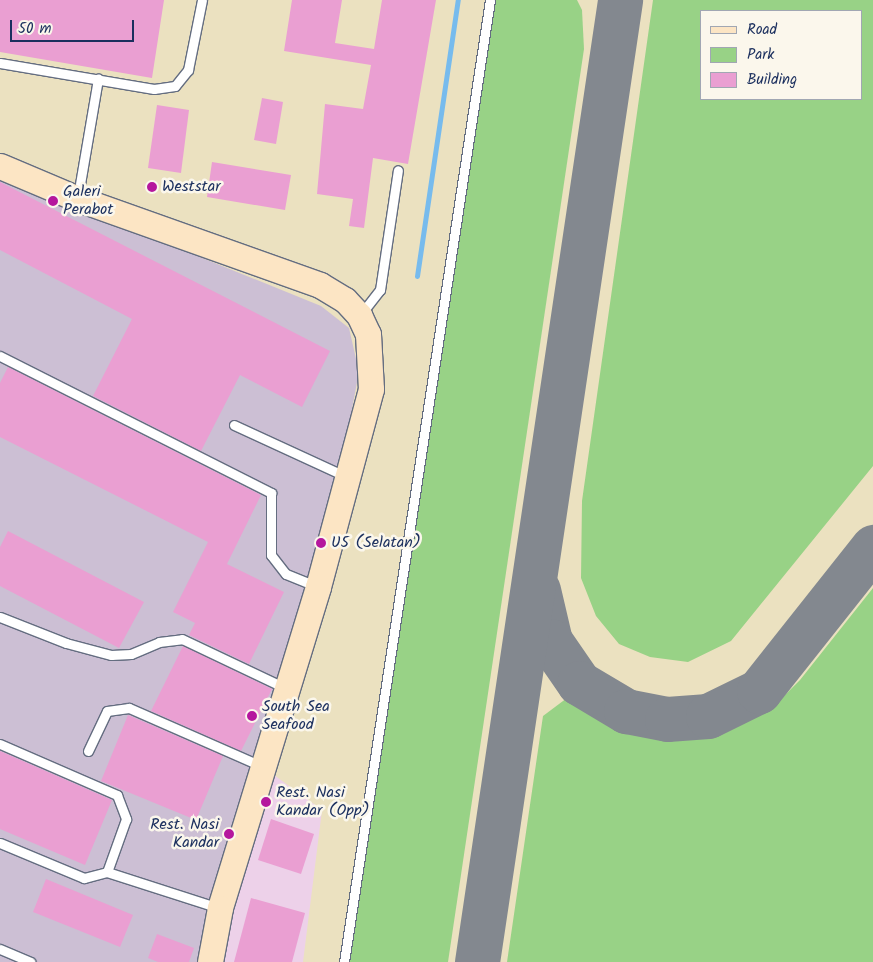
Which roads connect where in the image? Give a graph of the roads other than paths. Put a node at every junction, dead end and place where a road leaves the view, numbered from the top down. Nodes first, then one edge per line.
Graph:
1 (202, 0) edge
2 (490, 0) edge
3 (0, 62) edge
4 (98, 79) junction
5 (0, 149) edge
6 (0, 166) edge
7 (398, 170) dead end
8 (80, 184) junction
9 (134, 217) junction
10 (359, 315) junction
11 (0, 356) edge
12 (234, 425) dead end
13 (348, 477) junction
14 (318, 587) junction
15 (0, 617) edge
16 (287, 689) junction
17 (0, 744) edge
18 (88, 751) dead end
19 (263, 767) junction
20 (0, 843) edge
21 (106, 872) junction
22 (220, 908) junction
23 (0, 949) edge
24 (30, 962) edge
25 (210, 962) edge
26 (344, 962) edge

1 - 4 lane
2 - 26 lane
3 - 4 lane
4 - 8 lane
5 - 8 street
6 - 9 street
7 - 10 lane
8 - 9 street
9 - 10 street
10 - 13 street
11 - 14 lane
12 - 13 lane
13 - 14 street
14 - 16 street
15 - 16 lane
16 - 19 street
17 - 21 lane
18 - 19 lane
19 - 22 street
20 - 21 lane
21 - 22 lane
22 - 25 street
23 - 24 lane

